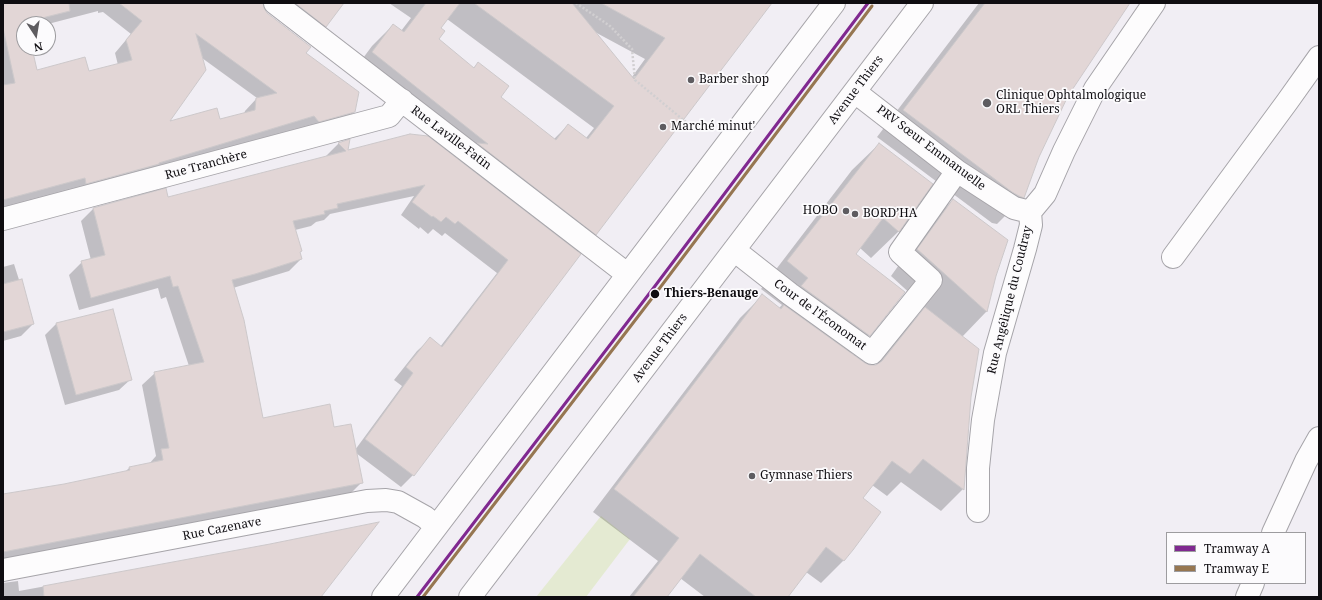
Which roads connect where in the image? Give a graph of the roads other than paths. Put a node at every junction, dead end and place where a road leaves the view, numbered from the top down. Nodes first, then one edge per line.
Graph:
1 (275, 3) edge
2 (834, 3) edge
3 (922, 3) edge
4 (1154, 3) edge
5 (1319, 57) edge
6 (855, 92) junction
7 (402, 100) junction
8 (957, 171) junction
9 (1030, 212) junction
10 (3, 219) edge
11 (734, 250) junction
12 (1173, 257) dead end
13 (627, 274) junction
14 (1319, 438) edge
15 (978, 512) dead end
16 (436, 526) junction
17 (1273, 532) edge
18 (3, 570) edge
19 (1253, 584) edge
20 (383, 597) edge
21 (470, 597) edge
22 (1247, 597) edge

1 - 7 street, Rue Laville-Fatin
2 - 13 street
3 - 6 street, Avenue Thiers
4 - 9 street, Rue Angélique du Coudray
5 - 12 street
6 - 8 street, PRV Sœur Emmanuelle
6 - 11 street, Avenue Thiers
7 - 10 street, Rue Tranchère
7 - 13 street, Rue Laville-Fatin
8 - 9 street, PRV Sœur Emmanuelle
8 - 11 street, Cour de l'Économat
9 - 15 street, Rue Angélique du Coudray
11 - 21 street, Avenue Thiers
13 - 16 street
14 - 17 street
16 - 18 street, Rue Cazenave
16 - 20 street
19 - 22 street

